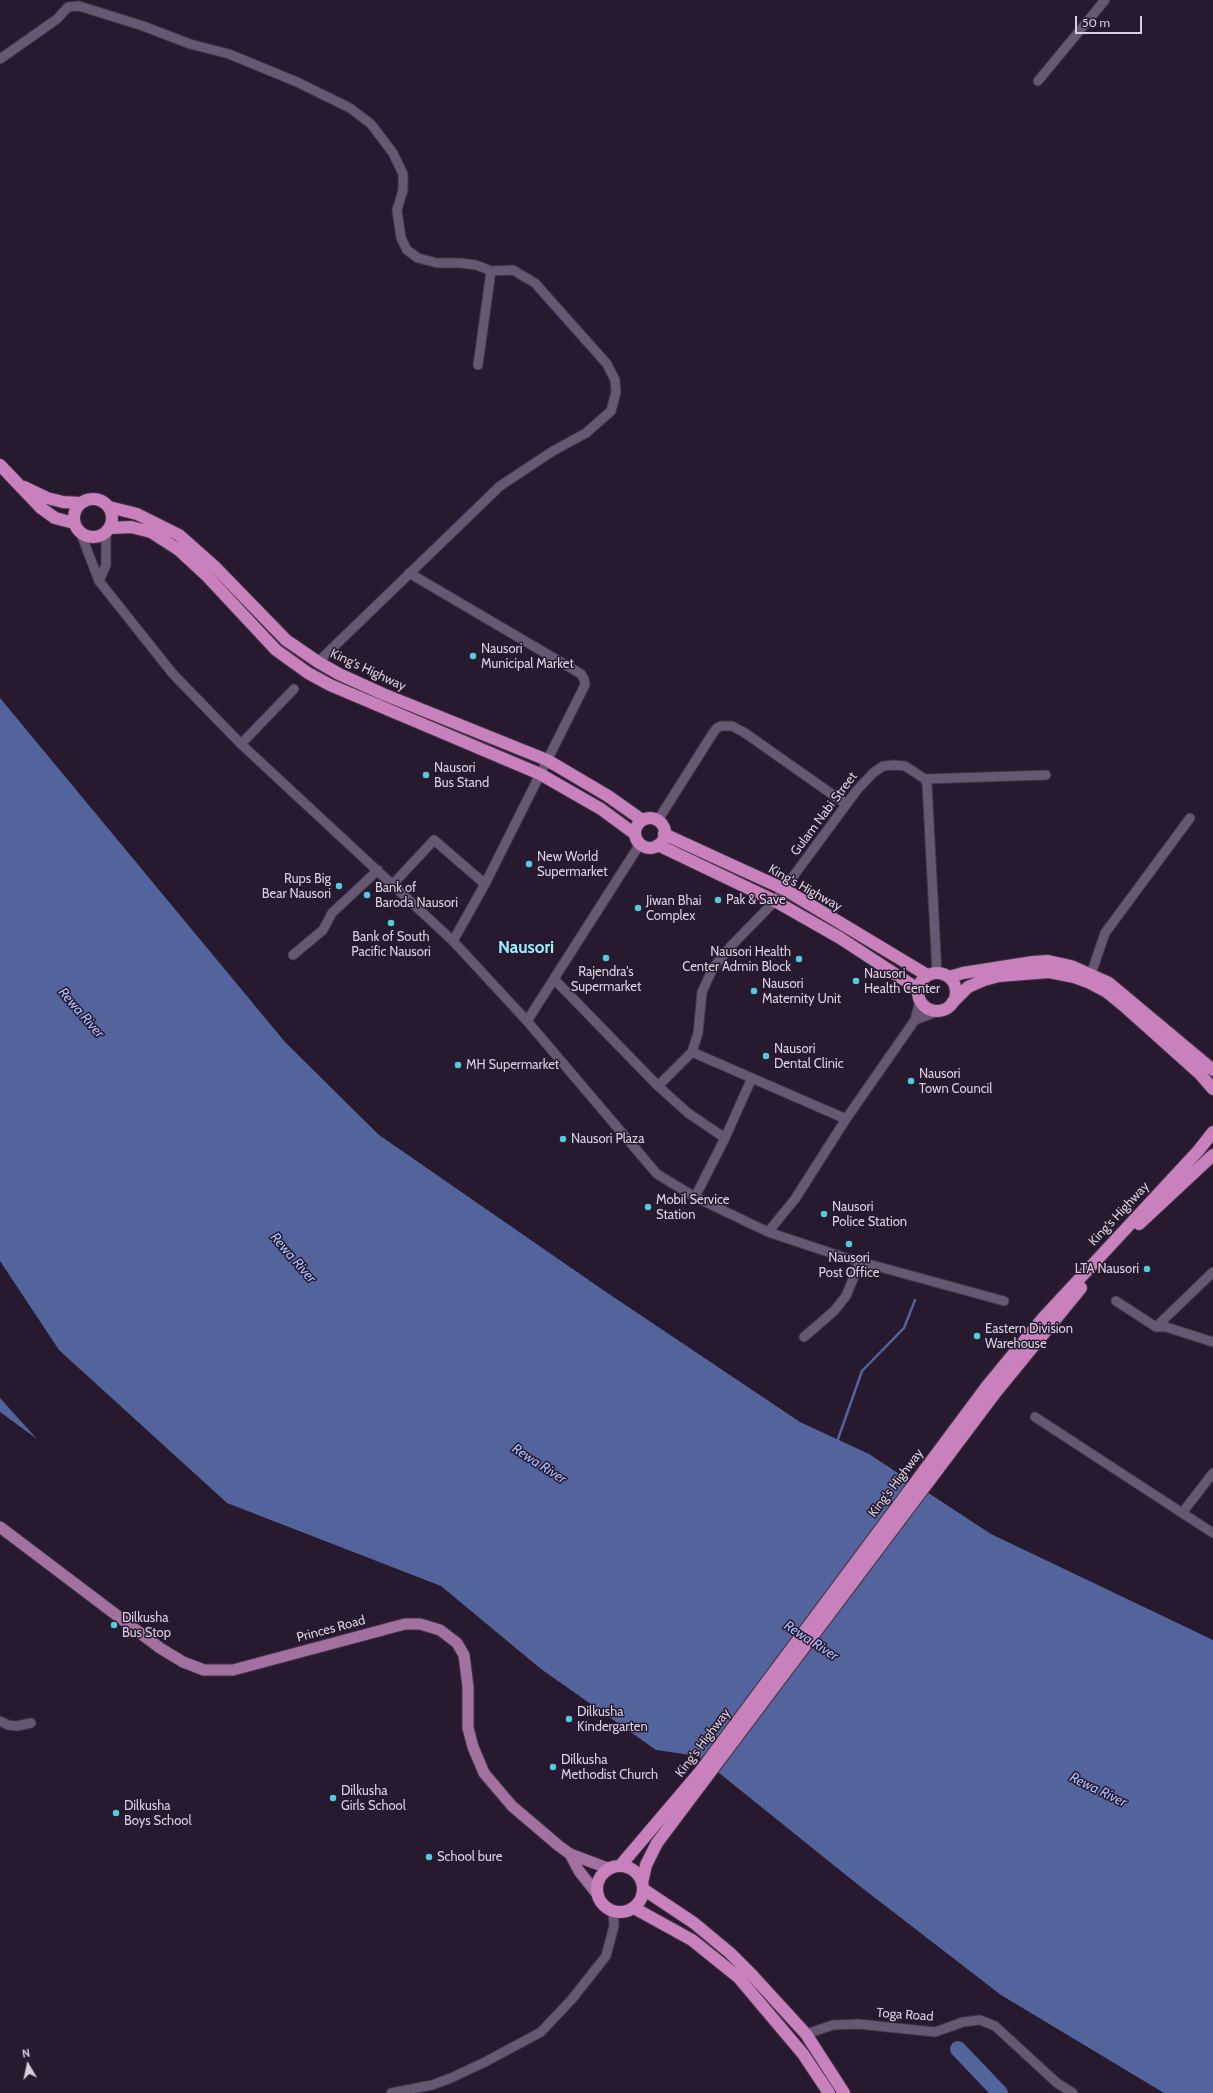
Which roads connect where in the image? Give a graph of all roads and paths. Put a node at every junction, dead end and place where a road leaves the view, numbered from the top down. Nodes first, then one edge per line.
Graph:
1 (1105, 0) edge
2 (0, 59) edge
3 (1038, 81) dead end
4 (491, 271) junction
5 (478, 365) dead end
6 (0, 465) edge
7 (18, 484) junction
8 (81, 503) junction
9 (109, 507) junction
10 (74, 523) junction
11 (108, 530) junction
12 (81, 534) junction
13 (410, 573) junction
14 (99, 581) junction
15 (318, 662) junction
16 (294, 689) dead end
17 (241, 744) junction
18 (547, 760) junction
19 (540, 774) junction
20 (1046, 775) dead end
21 (925, 779) junction
22 (846, 804) junction
23 (1190, 818) dead end
24 (642, 820) junction
25 (658, 820) junction
26 (664, 834) junction
27 (637, 839) junction
28 (658, 845) junction
29 (378, 870) junction
30 (393, 884) junction
31 (485, 884) junction
32 (784, 889) junction
33 (775, 901) junction
34 (453, 941) junction
35 (293, 954) dead end
36 (932, 974) junction
37 (949, 977) junction
38 (1090, 978) junction
39 (554, 979) junction
40 (919, 994) junction
41 (952, 1003) junction
42 (940, 1010) junction
43 (915, 1020) junction
44 (526, 1021) junction
45 (692, 1052) junction
46 (1213, 1070) edge
47 (752, 1078) junction
48 (658, 1086) junction
49 (1213, 1089) edge
50 (846, 1119) junction
51 (1213, 1132) edge
52 (725, 1138) junction
53 (1213, 1155) edge
54 (695, 1198) junction
55 (768, 1232) junction
56 (860, 1262) junction
57 (1213, 1272) edge
58 (1004, 1301) dead end
59 (1116, 1301) dead end
60 (1156, 1327) junction
61 (804, 1337) dead end
62 (1213, 1342) edge
63 (1035, 1417) dead end
64 (950, 1444) junction
65 (1213, 1473) edge
66 (1182, 1513) junction
67 (0, 1527) edge
68 (1213, 1533) edge
69 (0, 1721) edge
70 (31, 1722) dead end
71 (703, 1776) junction
72 (570, 1854) junction
73 (615, 1868) junction
74 (643, 1886) junction
75 (598, 1895) junction
76 (634, 1908) junction
77 (613, 1911) junction
78 (806, 2034) junction
79 (826, 2092) edge
80 (391, 2093) edge
81 (844, 2093) edge
82 (1073, 2093) edge

1 - 3 street
2 - 4 street
4 - 5 street
4 - 13 street
6 - 7 highway
7 - 8 highway
7 - 10 highway
8 - 9 highway
8 - 10 highway
9 - 11 highway
9 - 15 highway, King's Highway
10 - 12 highway
11 - 12 highway
11 - 14 street
11 - 19 highway, King's Highway
12 - 14 street
13 - 15 street
13 - 18 street
14 - 17 street
15 - 18 highway, King's Highway
16 - 17 street
17 - 29 street
18 - 19 street
18 - 24 highway, King's Highway
19 - 27 highway, King's Highway
19 - 31 street
20 - 21 street
21 - 22 street, Gulam Nabi Street
21 - 36 street
22 - 25 street
22 - 32 street, Gulam Nabi Street
23 - 38 street
24 - 25 highway
24 - 27 highway
25 - 26 highway
26 - 28 highway
26 - 32 highway, King's Highway
27 - 28 highway
27 - 39 street
28 - 33 highway, King's Highway
29 - 30 street
29 - 35 street
30 - 31 street
30 - 34 street
31 - 34 street
32 - 33 street, Gulam Nabi Street
32 - 36 highway, King's Highway
33 - 40 highway, King's Highway
33 - 45 street, Gulam Nabi Street
34 - 44 street
36 - 37 highway
36 - 40 highway
37 - 38 highway
37 - 41 highway
38 - 41 highway
38 - 46 highway
38 - 49 highway
39 - 44 street
39 - 48 street
40 - 42 highway
40 - 43 street
41 - 42 highway
42 - 43 street
43 - 50 street
44 - 54 street
45 - 47 street
45 - 48 street, Gulam Nabi Street
47 - 50 street
47 - 52 street
48 - 52 street
50 - 55 street
51 - 64 highway, King's Highway
52 - 54 street
53 - 64 highway, King's Highway
54 - 55 street
55 - 56 street
56 - 58 street
56 - 61 street
57 - 60 street
59 - 60 street
60 - 62 street
63 - 66 street
64 - 71 highway, King's Highway
65 - 66 street
66 - 68 street
67 - 72 main road, Princes Road
69 - 70 street
71 - 73 highway, King's Highway
71 - 74 highway, King's Highway
72 - 73 main road, Princes Road
72 - 75 main road, Princes Road
73 - 74 highway
73 - 75 highway
74 - 76 highway
74 - 78 highway
75 - 77 highway
76 - 77 highway
76 - 79 highway
77 - 80 street
78 - 81 highway
78 - 82 street, Toga Road

